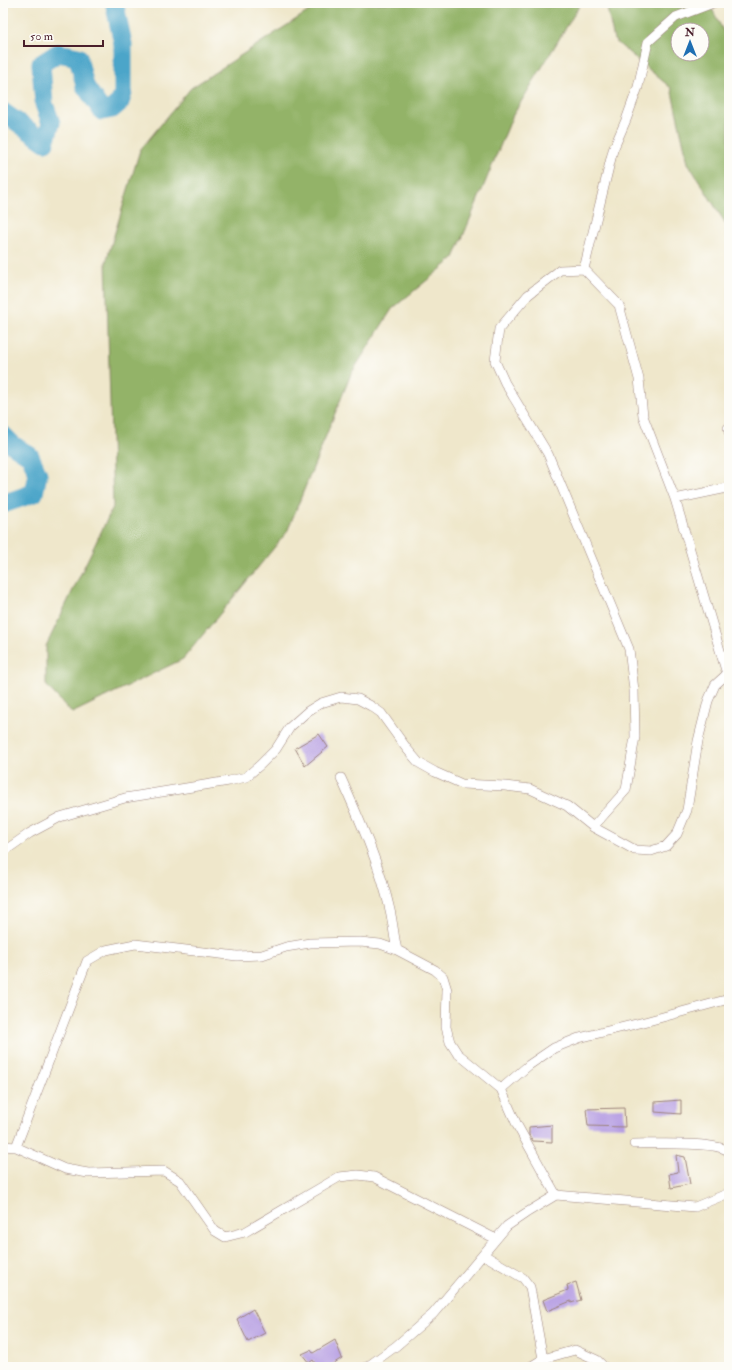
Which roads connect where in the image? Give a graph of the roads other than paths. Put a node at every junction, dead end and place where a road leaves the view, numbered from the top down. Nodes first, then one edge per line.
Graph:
1 (714, 3) edge
2 (584, 269) junction
3 (729, 485) edge
4 (675, 499) junction
5 (728, 674) edge
6 (341, 778) dead end
7 (594, 827) junction
8 (3, 852) edge
9 (397, 950) junction
10 (729, 999) edge
11 (501, 1089) junction
12 (634, 1144) dead end
13 (3, 1146) edge
14 (16, 1147) junction
15 (729, 1152) edge
16 (729, 1193) edge
17 (556, 1195) junction
18 (496, 1239) junction
19 (484, 1255) junction
20 (543, 1359) junction
21 (367, 1367) edge
22 (530, 1367) edge
23 (604, 1367) edge

1 - 2 street
2 - 4 street
2 - 7 street
3 - 4 street
4 - 5 street
5 - 7 street
6 - 9 street
7 - 8 street
9 - 11 street
9 - 14 street
10 - 11 street
11 - 17 street
12 - 15 street
13 - 14 street
14 - 18 street
16 - 17 street
17 - 18 street
18 - 19 street
19 - 20 street
19 - 21 street
20 - 22 street
20 - 23 street

